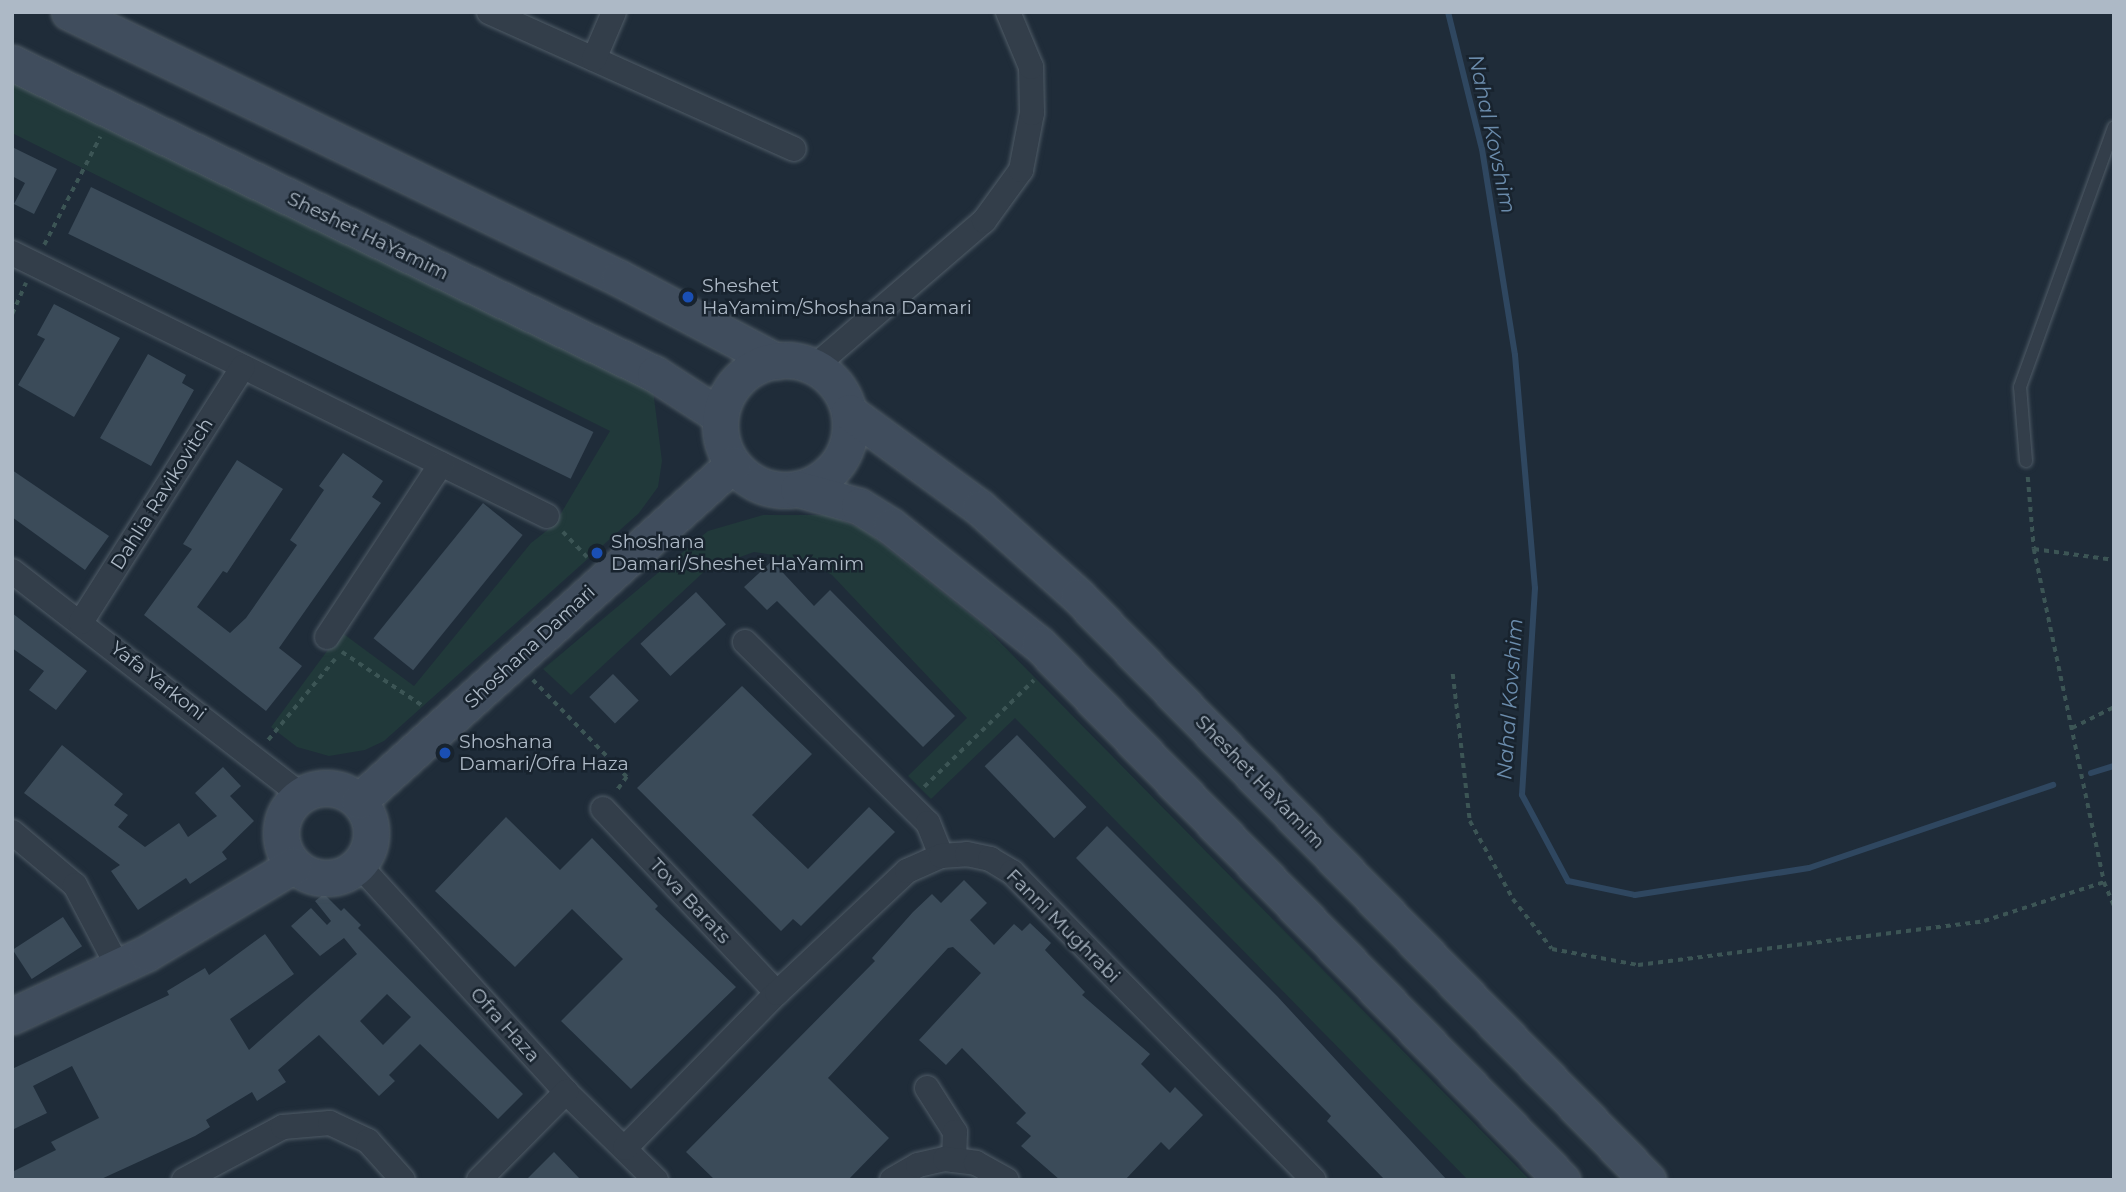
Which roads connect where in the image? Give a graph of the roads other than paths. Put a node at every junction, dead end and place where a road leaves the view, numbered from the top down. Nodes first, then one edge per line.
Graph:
1 (69, 12) edge
2 (489, 12) edge
3 (614, 12) edge
4 (1008, 12) edge
5 (594, 59) junction
6 (12, 63) edge
7 (2114, 128) edge
8 (794, 149) dead end
9 (23, 258) edge
10 (776, 360) junction
11 (243, 367) junction
12 (814, 367) junction
13 (849, 412) junction
14 (720, 416) junction
15 (2026, 461) road end
16 (441, 464) junction
17 (733, 464) junction
18 (798, 489) junction
19 (547, 516) road end
20 (12, 571) edge
21 (81, 622) junction
22 (327, 637) dead end
23 (745, 642) dead end
24 (301, 796) junction
25 (359, 801) junction
26 (603, 809) road end
27 (12, 832) edge
28 (941, 856) junction
29 (294, 865) junction
30 (359, 865) junction
31 (118, 967) junction
32 (777, 993) junction
33 (12, 1016) edge
34 (927, 1088) dead end
35 (566, 1092) junction
36 (625, 1148) junction
37 (954, 1160) junction
38 (184, 1180) edge
39 (404, 1180) edge
40 (479, 1180) edge
41 (656, 1180) edge
42 (892, 1180) edge
43 (1007, 1180) edge
44 (1314, 1180) edge
45 (1562, 1180) edge
46 (1648, 1180) edge

1 - 10 main road
2 - 5 street
3 - 5 street
4 - 12 street
5 - 8 street
6 - 14 main road, Sheshet HaYamim
7 - 15 lane
9 - 11 street
10 - 12 main road
10 - 14 main road
11 - 16 street
11 - 21 street, Dahlia Ravikovitch
12 - 13 main road
13 - 18 main road
13 - 46 main road, Sheshet HaYamim
14 - 17 main road
16 - 19 street
16 - 22 street
17 - 18 main road
17 - 25 main road, Shoshana Damari
18 - 45 main road
20 - 21 street, Yafa Yarkoni
21 - 24 street, Yafa Yarkoni
23 - 28 street
24 - 25 main road
24 - 29 main road
25 - 30 main road
26 - 32 street, Tova Barats
27 - 31 street
28 - 32 street
28 - 44 street, Fanni Mughrabi
29 - 30 main road
29 - 31 main road
30 - 35 street, Ofra Haza
31 - 33 main road
32 - 36 street
34 - 37 street
35 - 36 street, Ofra Haza
35 - 40 street
36 - 41 street, Ofra Haza
37 - 42 street
37 - 43 street
38 - 39 street

